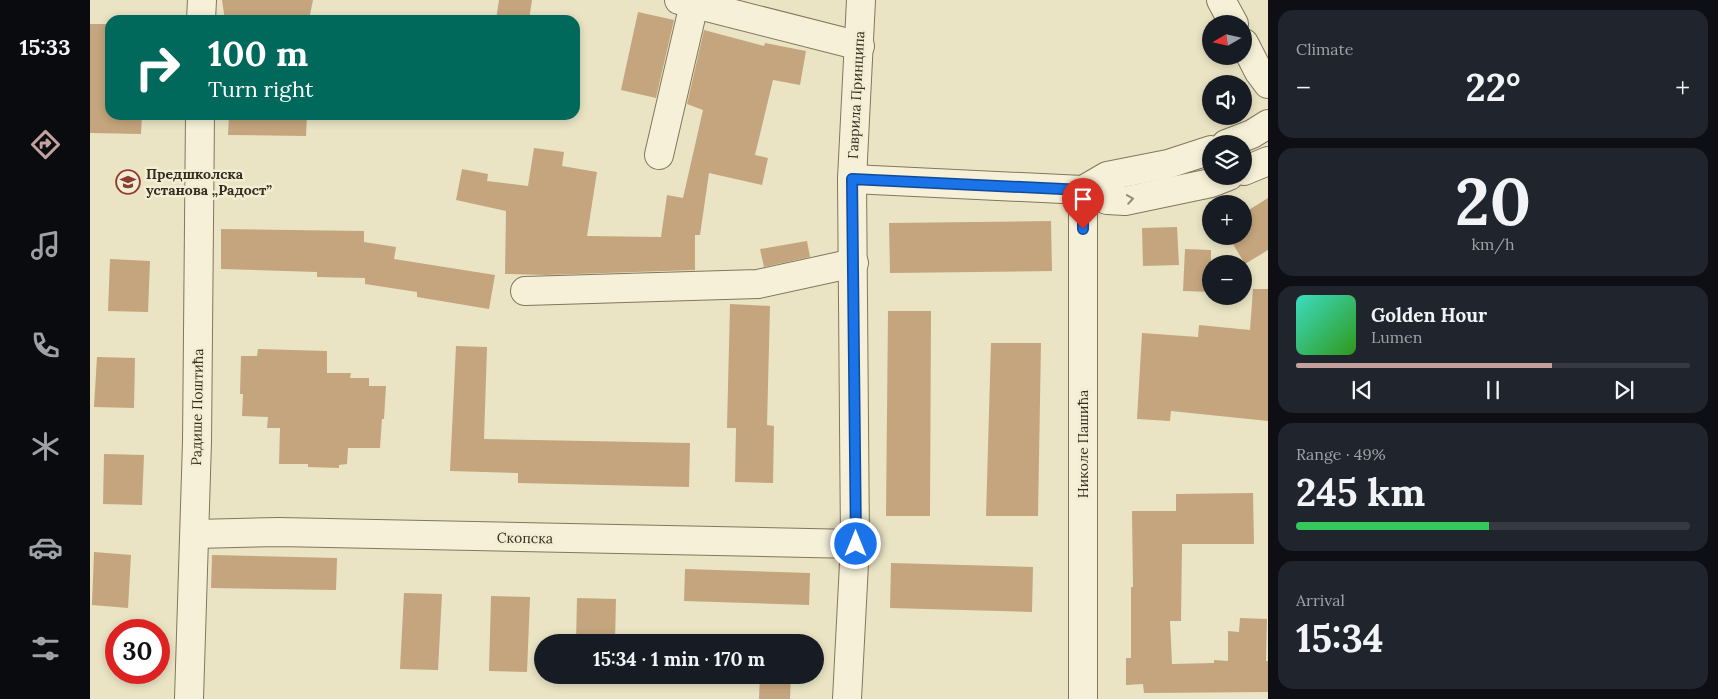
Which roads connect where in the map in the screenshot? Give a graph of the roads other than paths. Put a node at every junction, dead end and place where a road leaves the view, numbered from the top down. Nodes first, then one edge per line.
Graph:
1 (202, 0) edge
2 (861, 0) edge
3 (1221, 0) edge
4 (687, 2) edge
5 (202, 15) edge
6 (1229, 15) edge
7 (860, 46) junction
8 (1252, 58) edge
9 (1268, 84) edge
10 (200, 120) edge
11 (1268, 124) edge
12 (1249, 135) edge
13 (1202, 153) edge
14 (659, 155) dead end
15 (1268, 161) edge
16 (1252, 168) edge
17 (852, 179) junction
18 (1202, 185) edge
19 (1083, 190) junction
20 (854, 263) junction
21 (525, 290) dead end
22 (195, 534) junction
23 (856, 544) junction
24 (189, 699) edge
25 (847, 699) edge
26 (1082, 699) edge

1 - 5 street
2 - 7 street, Гаврила Принципа
3 - 6 street
4 - 7 street
4 - 14 street
7 - 17 street, Гаврила Принципа
8 - 9 street
10 - 22 street, Радише Поштића
11 - 12 street
13 - 19 street
15 - 16 street
17 - 19 street
17 - 20 street, Гаврила Принципа
19 -> 18 street
19 - 26 street, Николе Пашића
20 - 21 street
20 - 23 street, Гаврила Принципа
22 - 23 street, Скопска
22 - 24 street, Радише Поштића
23 - 25 street, Гаврила Принципа

